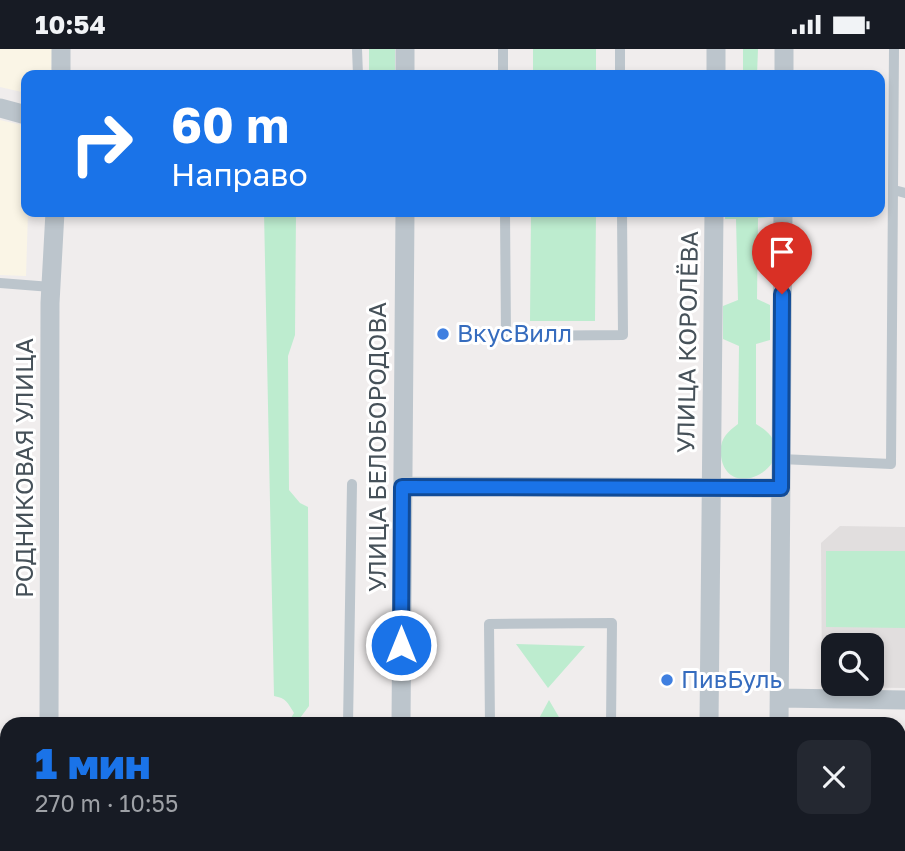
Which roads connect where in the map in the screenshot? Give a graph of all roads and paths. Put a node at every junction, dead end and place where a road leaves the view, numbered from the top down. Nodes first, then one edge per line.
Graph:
1 (61, 49) edge
2 (358, 49) edge
3 (405, 49) edge
4 (503, 49) edge
5 (620, 49) edge
6 (716, 49) edge
7 (784, 49) edge
8 (894, 49) edge
9 (61, 70) edge
10 (358, 70) edge
11 (405, 70) edge
12 (503, 70) edge
13 (620, 70) edge
14 (716, 70) edge
15 (784, 70) edge
16 (0, 109) edge
17 (21, 114) edge
18 (900, 191) edge
19 (55, 217) edge
20 (405, 217) edge
21 (505, 217) edge
22 (622, 217) edge
23 (714, 217) edge
24 (783, 217) edge
25 (0, 283) edge
26 (51, 287) junction
27 (892, 417) junction
28 (905, 417) edge
29 (781, 459) junction
30 (352, 484) dead end
31 (402, 487) junction
32 (711, 488) junction
33 (781, 488) junction
34 (780, 698) junction
35 (905, 701) edge
36 (49, 717) edge
37 (348, 717) edge
38 (401, 717) edge
39 (489, 717) edge
40 (611, 717) edge
41 (709, 717) edge
42 (779, 717) edge

1 - 9 street
2 - 10 lane
3 - 11 street
4 - 12 lane
5 - 13 lane
6 - 14 street
7 - 15 street
8 - 18 lane
16 - 17 street
18 - 27 lane
19 - 26 street, РОДНИКОВАЯ УЛИЦА
20 - 31 street, УЛИЦА БЕЛОБОРОДОВА
21 - 22 lane
23 - 32 street, УЛИЦА КОРОЛЁВА
24 - 29 street
25 - 26 lane
26 - 36 street, РОДНИКОВАЯ УЛИЦА
27 - 28 lane
27 - 29 lane
29 - 33 street
30 - 37 lane
31 - 32 street
31 - 38 street, УЛИЦА БЕЛОБОРОДОВА
32 - 33 street
32 - 41 street, УЛИЦА КОРОЛЁВА
33 - 34 street
34 - 35 street
34 - 42 street
39 - 40 lane

